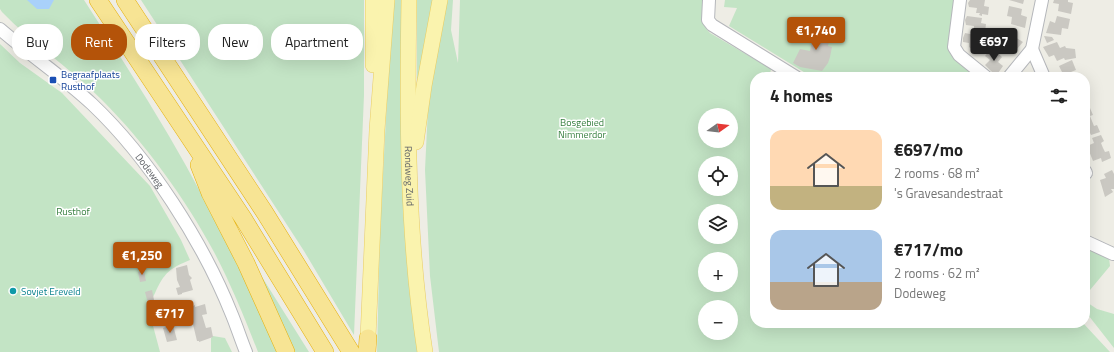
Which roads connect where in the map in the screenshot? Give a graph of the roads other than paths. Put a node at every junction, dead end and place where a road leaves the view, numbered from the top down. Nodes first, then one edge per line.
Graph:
1 (98, 0) edge
2 (125, 0) edge
3 (372, 0) edge
4 (387, 0) edge
5 (409, 0) edge
6 (440, 0) edge
7 (709, 0) edge
8 (960, 0) edge
9 (1042, 0) edge
10 (0, 29) edge
11 (1032, 49) junction
12 (788, 72) edge
13 (980, 72) edge
14 (1013, 72) edge
15 (1042, 72) edge
16 (377, 130) junction
17 (188, 137) junction
18 (410, 179) junction
19 (1090, 244) edge
20 (1114, 257) edge
21 (368, 345) edge
22 (246, 352) edge
23 (286, 352) edge
24 (324, 352) edge
25 (351, 352) edge
26 (425, 352) edge

1 - 17 highway
2 - 25 highway
3 - 16 main road
4 - 16 main road
5 - 18 main road, Rondweg Zuid
6 - 18 main road
7 - 12 street
8 - 13 street
9 - 11 street
10 - 22 street, Dodeweg
11 - 14 street
11 - 15 street
16 - 21 main road
17 - 23 highway
17 - 24 highway
18 - 26 main road, Rondweg Zuid
19 - 20 street

